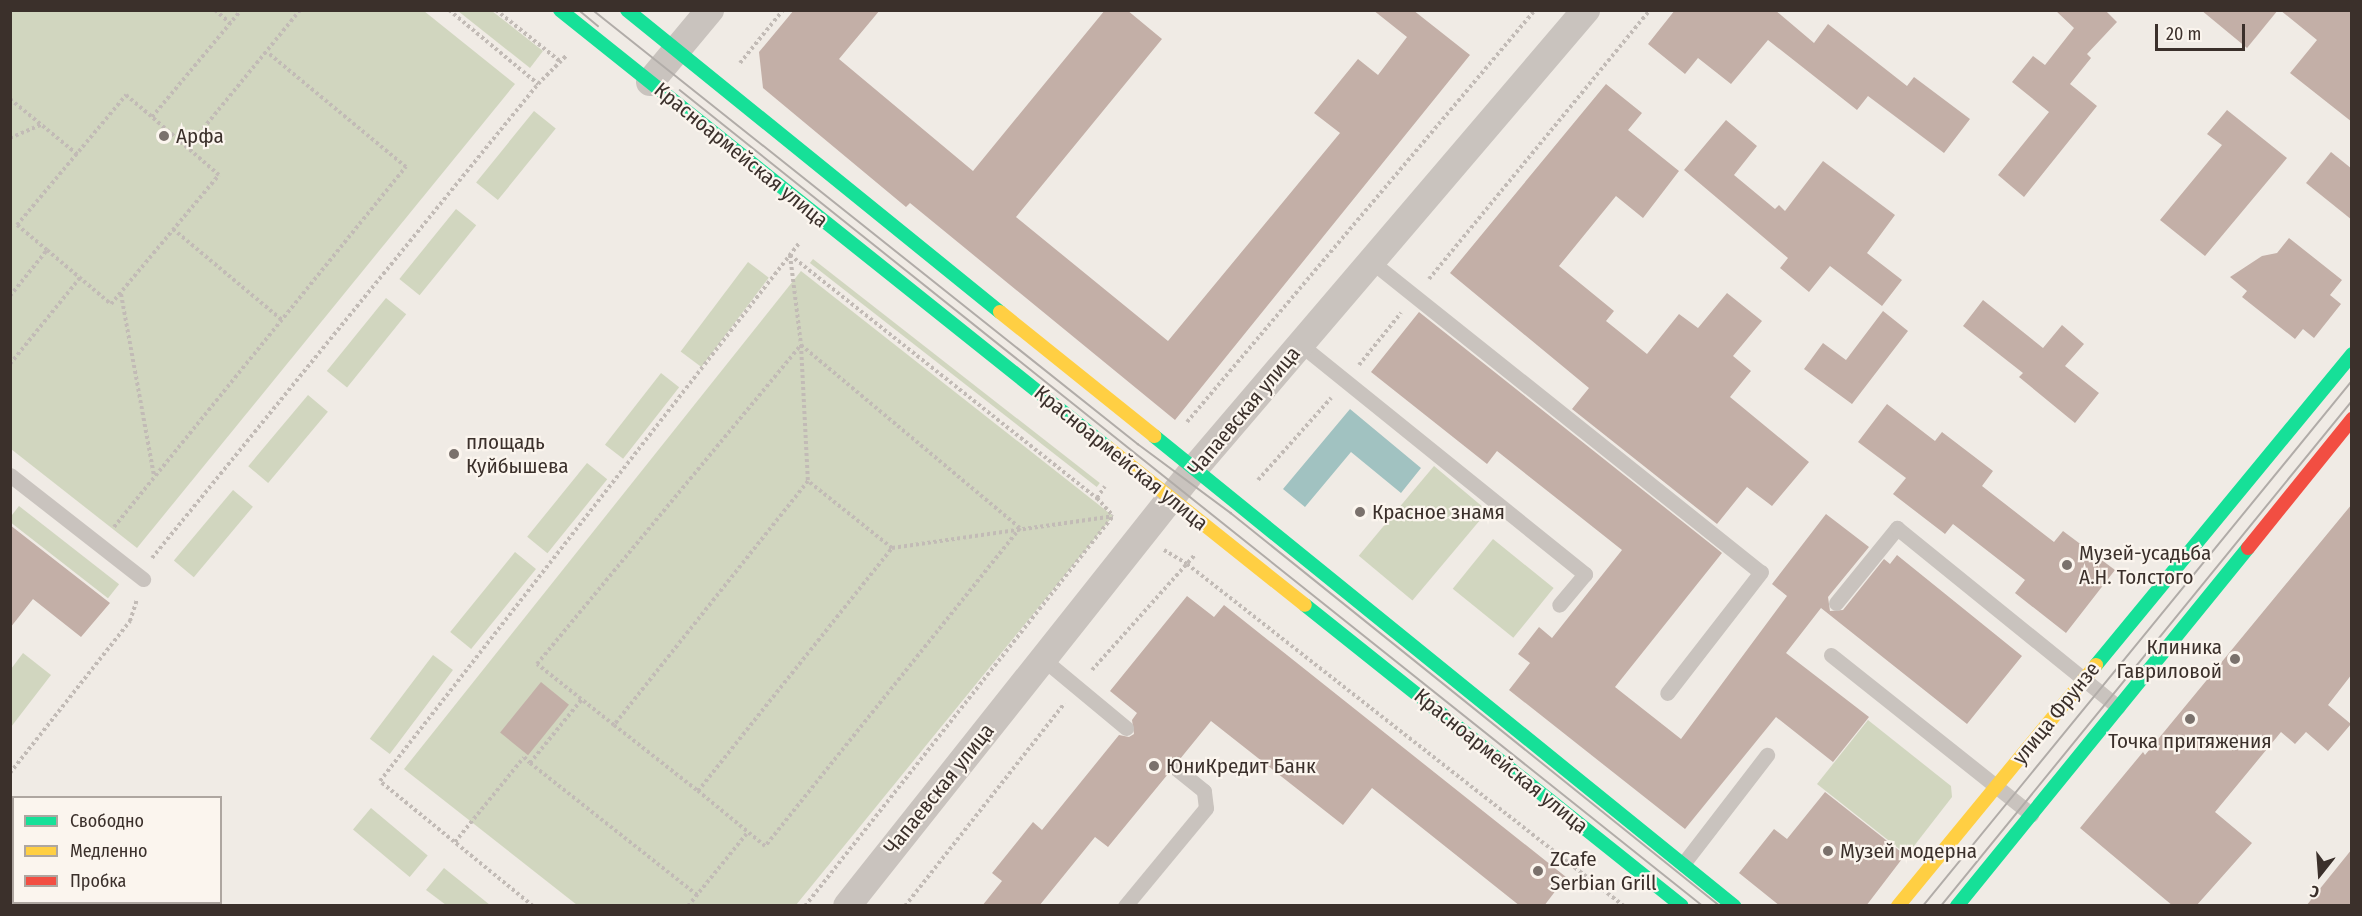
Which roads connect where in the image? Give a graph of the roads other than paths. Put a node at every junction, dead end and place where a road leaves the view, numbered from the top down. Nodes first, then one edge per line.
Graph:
1 (560, 10) edge
2 (627, 10) edge
3 (710, 10) edge
4 (1586, 10) edge
5 (677, 51) junction
6 (650, 82) junction
7 (1372, 262) junction
8 (1301, 345) junction
9 (2352, 354) edge
10 (2352, 419) edge
11 (1194, 469) junction
12 (10, 475) edge
13 (1171, 498) junction
14 (143, 579) road end
15 (1836, 603) dead end
16 (1558, 605) dead end
17 (1831, 654) dead end
18 (1043, 659) junction
19 (2084, 678) junction
20 (1667, 693) dead end
21 (2118, 707) junction
22 (1126, 728) dead end
23 (1767, 755) dead end
24 (1174, 766) dead end
25 (1996, 786) junction
26 (2031, 814) junction
27 (1683, 864) junction
28 (847, 906) edge
29 (1125, 906) edge
30 (1682, 906) edge
31 (1734, 906) edge
32 (1898, 906) edge
33 (1957, 906) edge

1 - 6 main road, Красноармейская улица
2 - 5 main road, Красноармейская улица
3 - 5 street
4 - 7 street, Чапаевская улица
5 - 6 street
5 - 11 main road, Красноармейская улица
6 - 13 main road, Красноармейская улица
7 - 8 street, Чапаевская улица
7 - 20 lane
8 - 11 street, Чапаевская улица
8 - 16 lane
9 - 19 main road, улица Фрунзе
10 - 21 main road
11 - 13 street, Чапаевская улица
11 - 27 main road, Красноармейская улица
12 - 14 lane
13 - 18 street, Чапаевская улица
13 - 30 main road, Красноармейская улица
15 - 19 lane
17 - 25 lane
18 - 22 lane
18 - 28 street, Чапаевская улица
19 - 21 lane
19 - 25 main road, улица Фрунзе
21 - 26 main road
23 - 27 lane
24 - 29 lane
25 - 26 lane
25 - 32 main road, улица Фрунзе
26 - 33 main road
27 - 31 main road, Красноармейская улица

